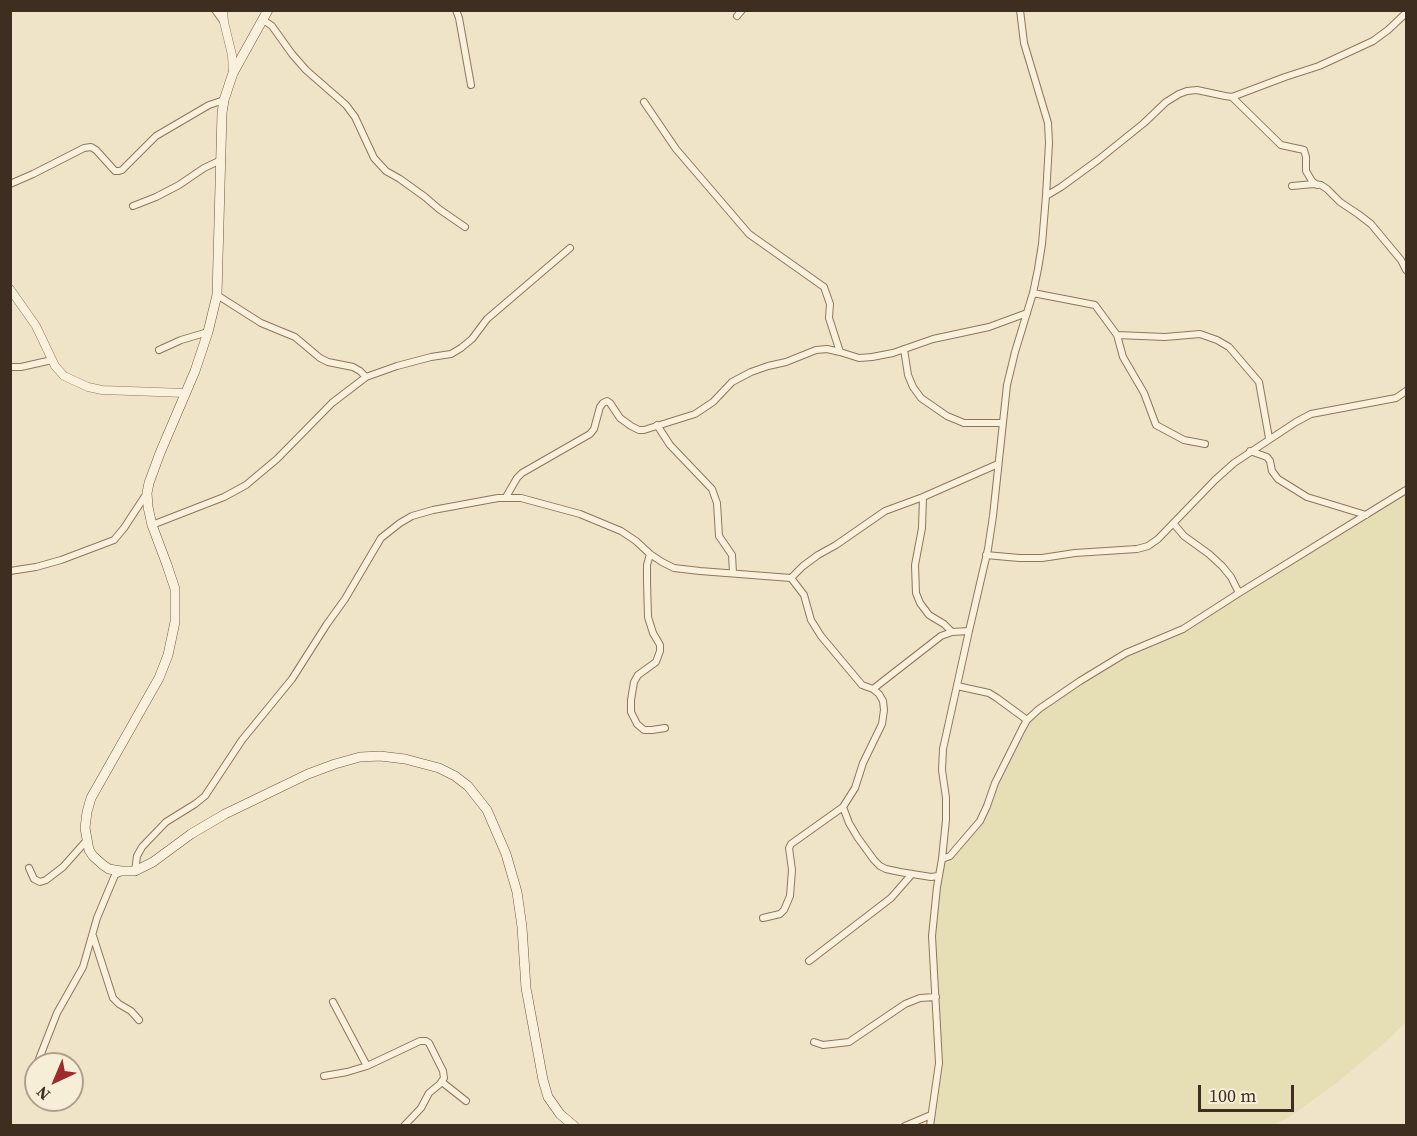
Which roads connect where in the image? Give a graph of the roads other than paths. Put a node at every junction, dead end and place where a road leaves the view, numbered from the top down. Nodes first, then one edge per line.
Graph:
1 (215, 10) edge
2 (223, 10) edge
3 (268, 10) edge
4 (456, 10) edge
5 (1020, 10) edge
6 (1407, 13) edge
7 (262, 19) junction
8 (224, 22) junction
9 (232, 73) junction
10 (471, 85) dead end
11 (1232, 97) junction
12 (224, 100) junction
13 (644, 102) dead end
14 (221, 160) junction
15 (10, 184) edge
16 (1317, 185) junction
17 (1292, 186) dead end
18 (1046, 196) junction
19 (133, 206) dead end
20 (465, 227) dead end
21 (570, 248) dead end
22 (1407, 270) edge
23 (10, 289) edge
24 (1033, 293) junction
25 (217, 295) junction
26 (1027, 313) junction
27 (208, 332) junction
28 (1117, 335) junction
29 (904, 349) junction
30 (159, 350) dead end
31 (840, 352) junction
32 (52, 360) junction
33 (10, 368) edge
34 (366, 377) junction
35 (1407, 391) edge
36 (185, 393) junction
37 (1395, 398) junction
38 (1407, 402) edge
39 (1002, 423) junction
40 (657, 425) junction
41 (1269, 438) junction
42 (1205, 444) dead end
43 (1250, 451) junction
44 (998, 464) junction
45 (1407, 490) edge
46 (147, 493) junction
47 (923, 496) junction
48 (507, 497) junction
49 (1366, 515) junction
50 (1174, 524) junction
51 (152, 525) junction
52 (650, 554) junction
53 (986, 555) junction
54 (10, 571) edge
55 (733, 573) junction
56 (791, 578) junction
57 (1239, 593) junction
58 (969, 631) junction
59 (952, 632) junction
60 (957, 686) junction
61 (873, 688) junction
62 (1027, 720) junction
63 (665, 728) dead end
64 (843, 807) junction
65 (87, 840) junction
66 (942, 859) junction
67 (29, 868) dead end
68 (121, 871) junction
69 (135, 871) junction
70 (912, 874) junction
71 (939, 876) junction
72 (763, 918) dead end
73 (93, 935) junction
74 (809, 961) dead end
75 (936, 997) junction
76 (333, 1002) dead end
77 (139, 1020) dead end
78 (814, 1042) dead end
79 (42, 1052) edge
80 (367, 1066) junction
81 (324, 1076) dead end
82 (442, 1082) junction
83 (466, 1101) dead end
84 (931, 1115) junction
85 (404, 1125) edge
86 (574, 1125) edge
87 (905, 1125) edge
88 (930, 1125) edge

1 - 8 street
2 - 8 street
3 - 7 main road
4 - 10 street
5 - 18 street
6 - 11 street
7 - 9 main road
7 - 20 street
8 - 9 street
9 - 12 main road
11 - 16 street
11 - 18 street
12 - 14 main road
12 - 15 street
13 - 31 street
14 - 19 street
14 - 25 main road
16 - 17 street
16 - 22 street
18 - 24 street
21 - 34 street
23 - 32 street
24 - 26 street
24 - 28 street
25 - 27 main road
25 - 34 street
26 - 29 street
26 - 39 street
27 - 30 street
27 - 36 main road
28 - 41 street
28 - 42 street
29 - 31 street
29 - 39 street
31 - 40 street
32 - 33 street
32 - 36 street
34 - 51 street
35 - 37 street
36 - 46 main road
37 - 38 street
37 - 41 street
39 - 44 street
40 - 48 street
40 - 55 street
41 - 43 street
43 - 49 street
43 - 50 street
44 - 47 street
44 - 53 street
45 - 49 street
46 - 51 main road
46 - 54 street
47 - 56 street
47 - 59 street
48 - 52 street
48 - 69 street
49 - 57 street
50 - 53 street
50 - 57 street
51 - 65 main road
52 - 55 street
52 - 63 street
53 - 58 street
55 - 56 street
56 - 61 street
57 - 62 street
58 - 59 street
58 - 60 street
59 - 61 street
60 - 62 street
60 - 66 street
61 - 64 street
62 - 66 street
64 - 70 street
64 - 72 street
65 - 67 street
65 - 68 main road
66 - 71 street
68 - 69 main road
68 - 73 street
69 - 86 main road
70 - 71 street
70 - 74 street
71 - 75 street
73 - 77 street
73 - 79 street
75 - 78 street
75 - 84 street
76 - 80 street
80 - 81 street
80 - 82 street
82 - 83 street
82 - 85 street
84 - 87 street
84 - 88 street

